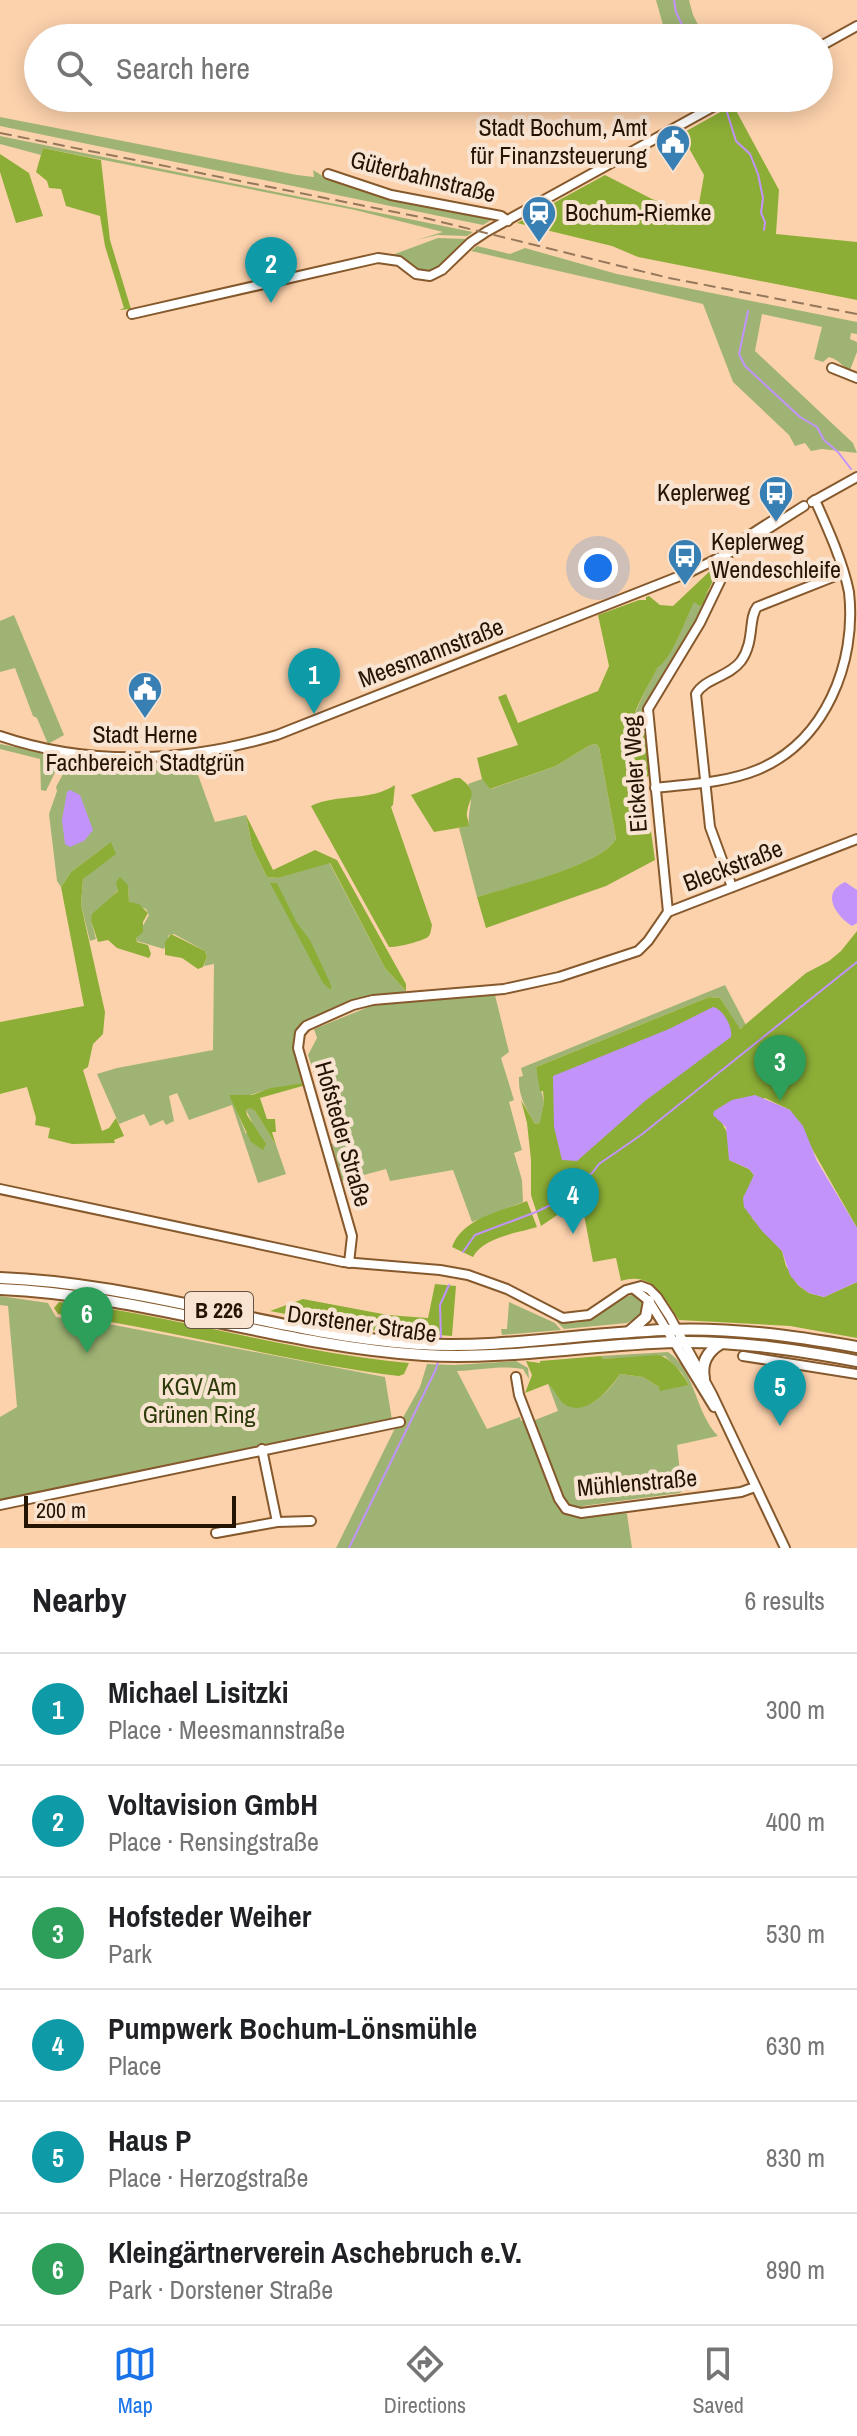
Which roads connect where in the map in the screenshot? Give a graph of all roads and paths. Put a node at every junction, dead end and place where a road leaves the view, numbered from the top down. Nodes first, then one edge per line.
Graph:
1 (857, 26) edge
2 (833, 39) edge
3 (704, 112) edge
4 (328, 174) dead end
5 (508, 221) junction
6 (132, 314) dead end
7 (832, 368) dead end
8 (857, 378) edge
9 (857, 477) edge
10 (815, 500) junction
11 (722, 556) junction
12 (843, 573) junction
13 (853, 654) edge
14 (0, 736) edge
15 (706, 782) junction
16 (655, 788) junction
17 (857, 839) edge
18 (732, 887) junction
19 (668, 912) junction
20 (500, 989) joint
21 (0, 1189) edge
22 (349, 1263) junction
23 (0, 1278) edge
24 (0, 1289) edge
25 (634, 1289) junction
26 (649, 1301) junction
27 (672, 1330) junction
28 (628, 1332) junction
29 (679, 1342) junction
30 (722, 1343) junction
31 (857, 1347) edge
32 (441, 1350) junction
33 (743, 1356) dead end
34 (857, 1361) edge
35 (852, 1373) edge
36 (516, 1377) dead end
37 (704, 1378) junction
38 (724, 1421) junction
39 (400, 1422) dead end
40 (262, 1449) junction
41 (755, 1487) junction
42 (0, 1505) edge
43 (311, 1521) dead end
44 (277, 1522) junction
45 (216, 1533) dead end
46 (785, 1548) edge

1 - 2 street
3 - 5 street
4 - 5 street, Güterbahnstraße
5 - 6 street
7 - 8 street
9 - 10 street, Meesmannstraße
10 - 11 street, Meesmannstraße
10 - 12 street
11 - 14 street, Meesmannstraße
11 - 16 street, Eickeler Weg
12 - 13 street
12 - 15 street
13 - 15 street
15 - 16 street
15 - 18 street
16 - 19 street, Eickeler Weg
17 - 18 street, Bleckstraße
18 - 19 street, Bleckstraße
19 - 20 street, Bleckstraße
20 - 22 street, Hofsteder Straße
21 - 22 street
22 - 25 street
23 - 32 main road, Dorstener Straße / B 226
24 - 32 main road, Dorstener Straße / B 226
25 - 26 street
25 - 27 street
26 - 27 street
26 - 28 main road
27 - 28 main road, Dorstener Straße / B 226
27 - 29 street
27 - 31 main road, Dorstener Straße / B 226
28 - 32 main road, Dorstener Straße / B 226
29 - 30 main road, Dorstener Straße / B 226
29 - 32 main road, Dorstener Straße / B 226
29 - 37 street
29 - 38 street
30 - 34 main road, Dorstener Straße / B 226
30 - 37 main road
33 - 35 street
36 - 41 street, Mühlenstraße
37 - 38 street
38 - 41 street
39 - 40 street
40 - 42 street
40 - 44 street
41 - 46 street
43 - 44 street
44 - 45 street

